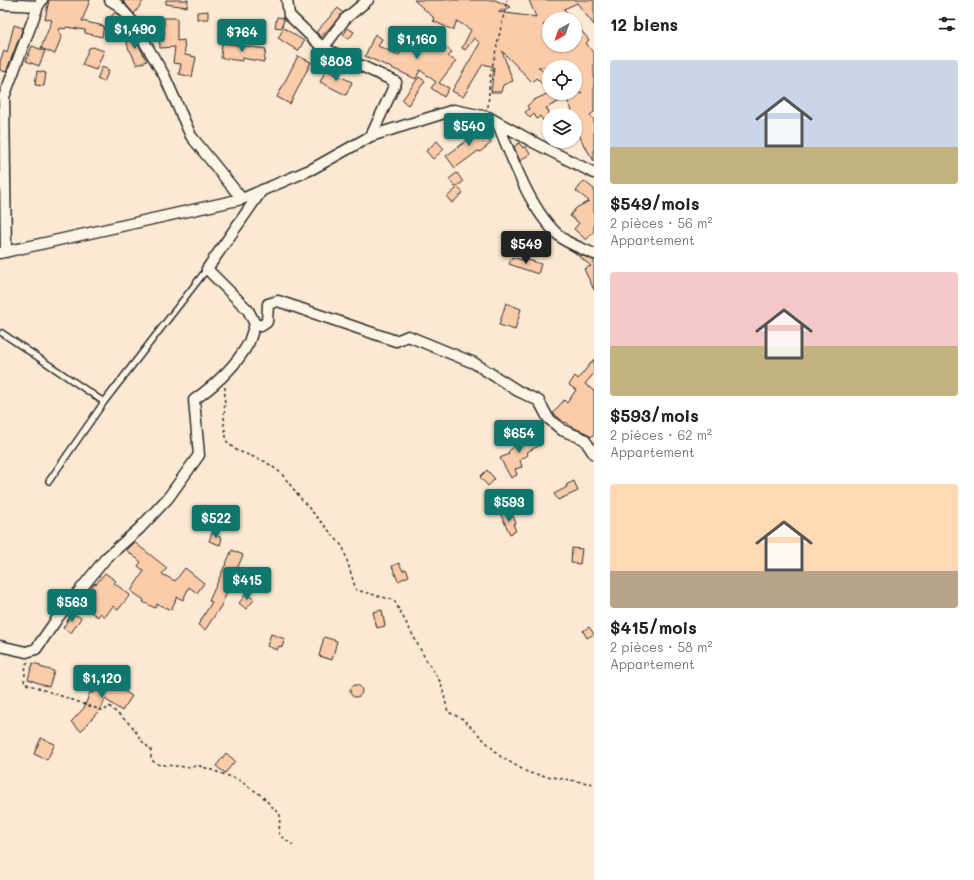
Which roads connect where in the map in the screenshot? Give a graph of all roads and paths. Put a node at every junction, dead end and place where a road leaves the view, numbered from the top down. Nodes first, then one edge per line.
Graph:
1 (110, 0) edge
2 (287, 0) edge
3 (368, 0) edge
4 (507, 0) edge
5 (40, 3) edge
6 (0, 4) edge
7 (323, 48) junction
8 (488, 117) junction
9 (497, 122) junction
10 (371, 136) junction
11 (594, 173) edge
12 (263, 188) junction
13 (242, 199) junction
14 (3, 253) edge
15 (594, 254) edge
16 (207, 269) junction
17 (255, 324) junction
18 (2, 333) dead end
19 (226, 373) junction
20 (104, 402) junction
21 (594, 454) edge
22 (49, 481) dead end
23 (0, 646) edge
24 (36, 649) junction
25 (594, 784) edge
26 (293, 845) dead end

1 - 13 street
2 - 7 street
3 - 7 street
4 - 8 path
5 - 6 street
5 - 14 street
7 - 10 street
8 - 9 street
8 - 10 street
9 - 11 street
9 - 15 street
10 - 12 street
12 - 13 street
12 - 16 street
13 - 14 street
16 - 17 street
16 - 20 lane
17 - 19 street
17 - 21 street
18 - 20 lane
19 - 24 street
19 - 25 path
20 - 22 lane
23 - 24 street
24 - 26 path

